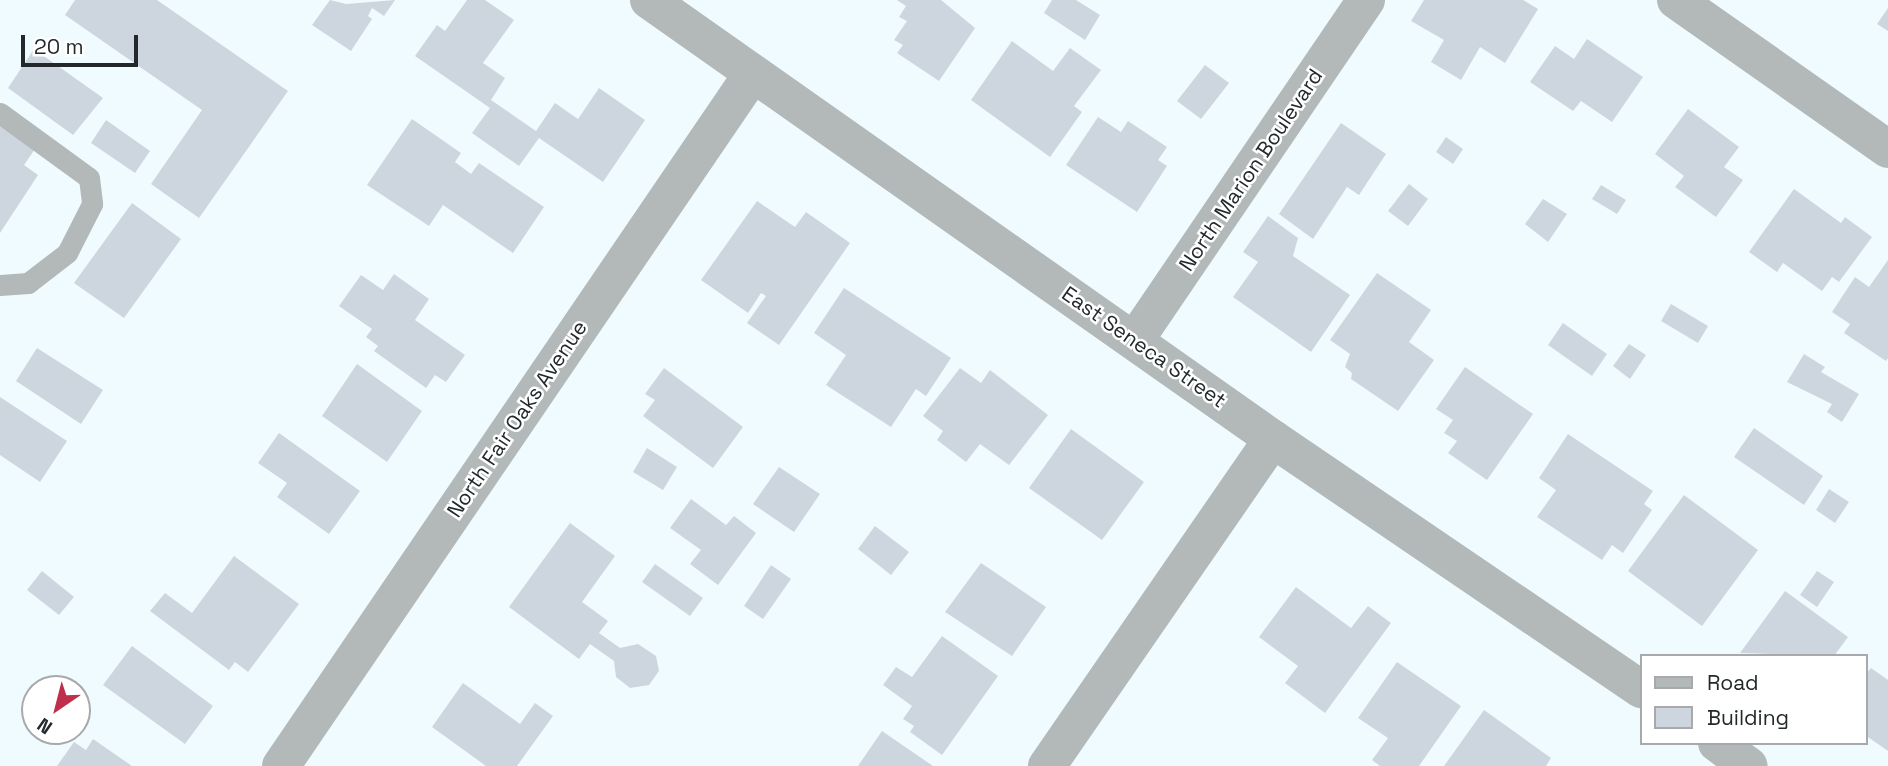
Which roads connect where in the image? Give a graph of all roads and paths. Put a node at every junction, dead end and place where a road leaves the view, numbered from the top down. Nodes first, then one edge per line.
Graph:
1 (649, 0) edge
2 (1366, 0) edge
3 (1676, 0) edge
4 (753, 73) junction
5 (0, 113) edge
6 (1888, 149) edge
7 (0, 285) edge
8 (1135, 340) junction
9 (1273, 439) junction
10 (1640, 689) edge
11 (1720, 745) edge
12 (281, 766) edge
13 (1047, 766) edge
14 (1749, 766) edge

1 - 4 street, East Seneca Street
2 - 8 street, North Marion Boulevard
3 - 6 street
4 - 8 street, East Seneca Street
4 - 12 street, North Fair Oaks Avenue
5 - 7 lane
8 - 9 street, East Seneca Street
9 - 10 street, East Seneca Street
9 - 13 street
11 - 14 street

